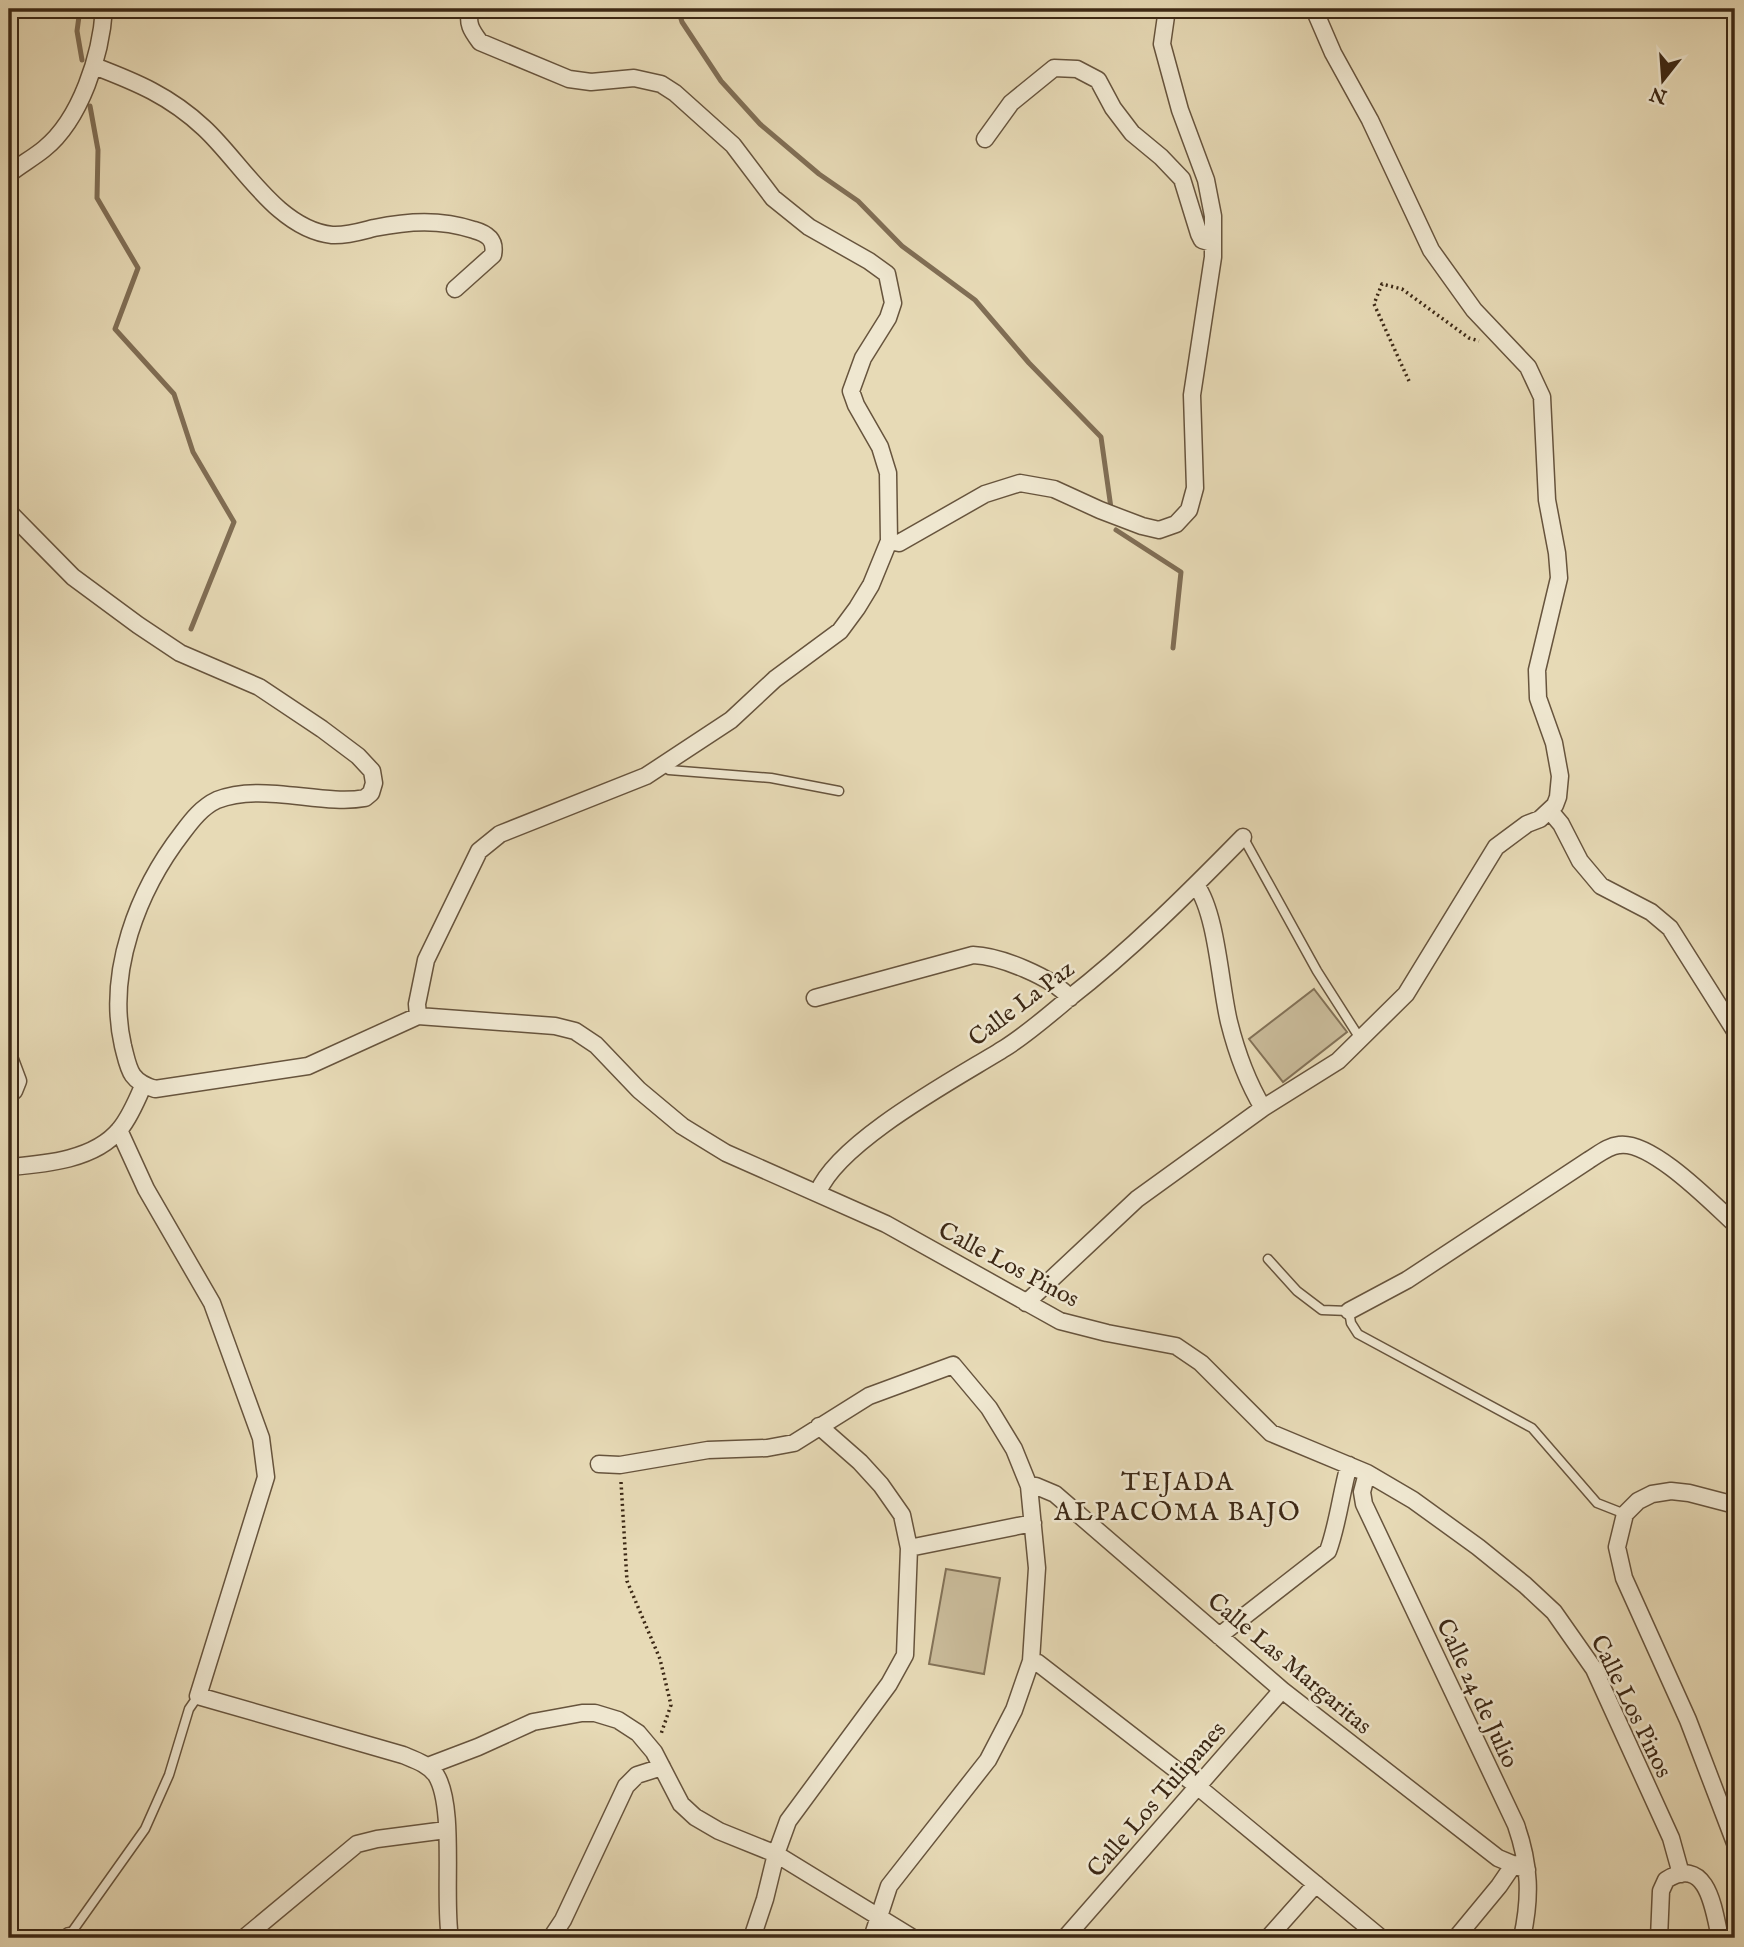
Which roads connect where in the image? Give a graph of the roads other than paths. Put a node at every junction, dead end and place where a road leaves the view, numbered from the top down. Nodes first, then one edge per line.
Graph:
1 (104, 9) edge
2 (470, 9) edge
3 (1167, 9) edge
4 (1314, 9) edge
5 (94, 66) junction
6 (985, 139) dead end
7 (11, 169) edge
8 (1212, 243) junction
9 (455, 289) dead end
10 (9, 512) edge
11 (890, 541) junction
12 (663, 765) junction
13 (839, 791) dead end
14 (1550, 811) junction
15 (1243, 837) joint
16 (1196, 885) junction
17 (816, 998) dead end
18 (1070, 998) junction
19 (418, 1016) junction
20 (1735, 1031) edge
21 (1360, 1040) junction
22 (9, 1056) edge
23 (143, 1086) junction
24 (9, 1094) edge
25 (1263, 1108) junction
26 (119, 1130) junction
27 (9, 1167) edge
28 (818, 1192) junction
29 (1735, 1224) edge
30 (1268, 1259) dead end
31 (1026, 1303) junction
32 (1349, 1311) junction
33 (819, 1426) junction
34 (599, 1464) dead end
35 (1349, 1465) junction
36 (1367, 1473) junction
37 (1029, 1486) junction
38 (1735, 1505) edge
39 (1625, 1514) junction
40 (1033, 1523) junction
41 (909, 1548) junction
42 (1219, 1636) junction
43 (1031, 1661) junction
44 (1282, 1690) junction
45 (198, 1696) junction
46 (428, 1766) junction
47 (662, 1767) junction
48 (1197, 1786) junction
49 (446, 1830) junction
50 (1735, 1843) edge
51 (776, 1854) junction
52 (1520, 1867) junction
53 (1681, 1874) junction
54 (1316, 1884) junction
55 (879, 1916) junction
56 (70, 1937) edge
57 (244, 1938) edge
58 (450, 1938) edge
59 (551, 1938) edge
60 (752, 1938) edge
61 (872, 1938) edge
62 (913, 1938) edge
63 (1065, 1938) edge
64 (1268, 1938) edge
65 (1381, 1938) edge
66 (1456, 1938) edge
67 (1522, 1938) edge
68 (1659, 1938) edge
69 (1720, 1938) edge

1 - 5 street
2 - 11 street
3 - 8 street
4 - 14 street
5 - 7 street
5 - 9 street
6 - 8 street
8 - 11 street
10 - 23 street
11 - 12 street
12 - 13 lane
12 - 19 street
14 - 20 street
14 - 21 street
15 - 16 street, Calle La Paz
15 - 21 lane
16 - 18 street, Calle La Paz
16 - 25 street
17 - 18 street
18 - 28 street, Calle La Paz
19 - 23 street
19 - 28 street, Calle Los Pinos
21 - 25 street
22 - 24 street
23 - 26 street
25 - 31 street
26 - 27 street
26 - 45 street
28 - 31 street, Calle Los Pinos
29 - 32 street
30 - 32 lane
31 - 35 street, Calle Los Pinos
32 - 39 lane
33 - 34 street
33 - 37 street
33 - 41 street
35 - 36 street, Calle Los Pinos
35 - 42 street
36 - 52 street, Calle 24 de Julio
36 - 53 street, Calle Los Pinos
37 - 40 street
37 - 42 street, Calle Las Margaritas
38 - 39 street
39 - 50 street
40 - 41 street
40 - 43 street
41 - 51 street
42 - 44 street, Calle Las Margaritas
43 - 48 street
43 - 55 street
44 - 48 street, Calle Los Tulipanes
44 - 52 street, Calle Las Margaritas
45 - 46 street
45 - 56 lane
46 - 47 street
46 - 49 street
47 - 51 street
47 - 59 street
48 - 54 street
48 - 63 street, Calle Los Tulipanes
49 - 57 street
49 - 58 street
51 - 55 street
51 - 60 street
52 - 66 street
52 - 67 street, Calle 24 de Julio
53 - 68 street
53 - 69 street
54 - 64 street
54 - 65 street
55 - 61 street
55 - 62 street

